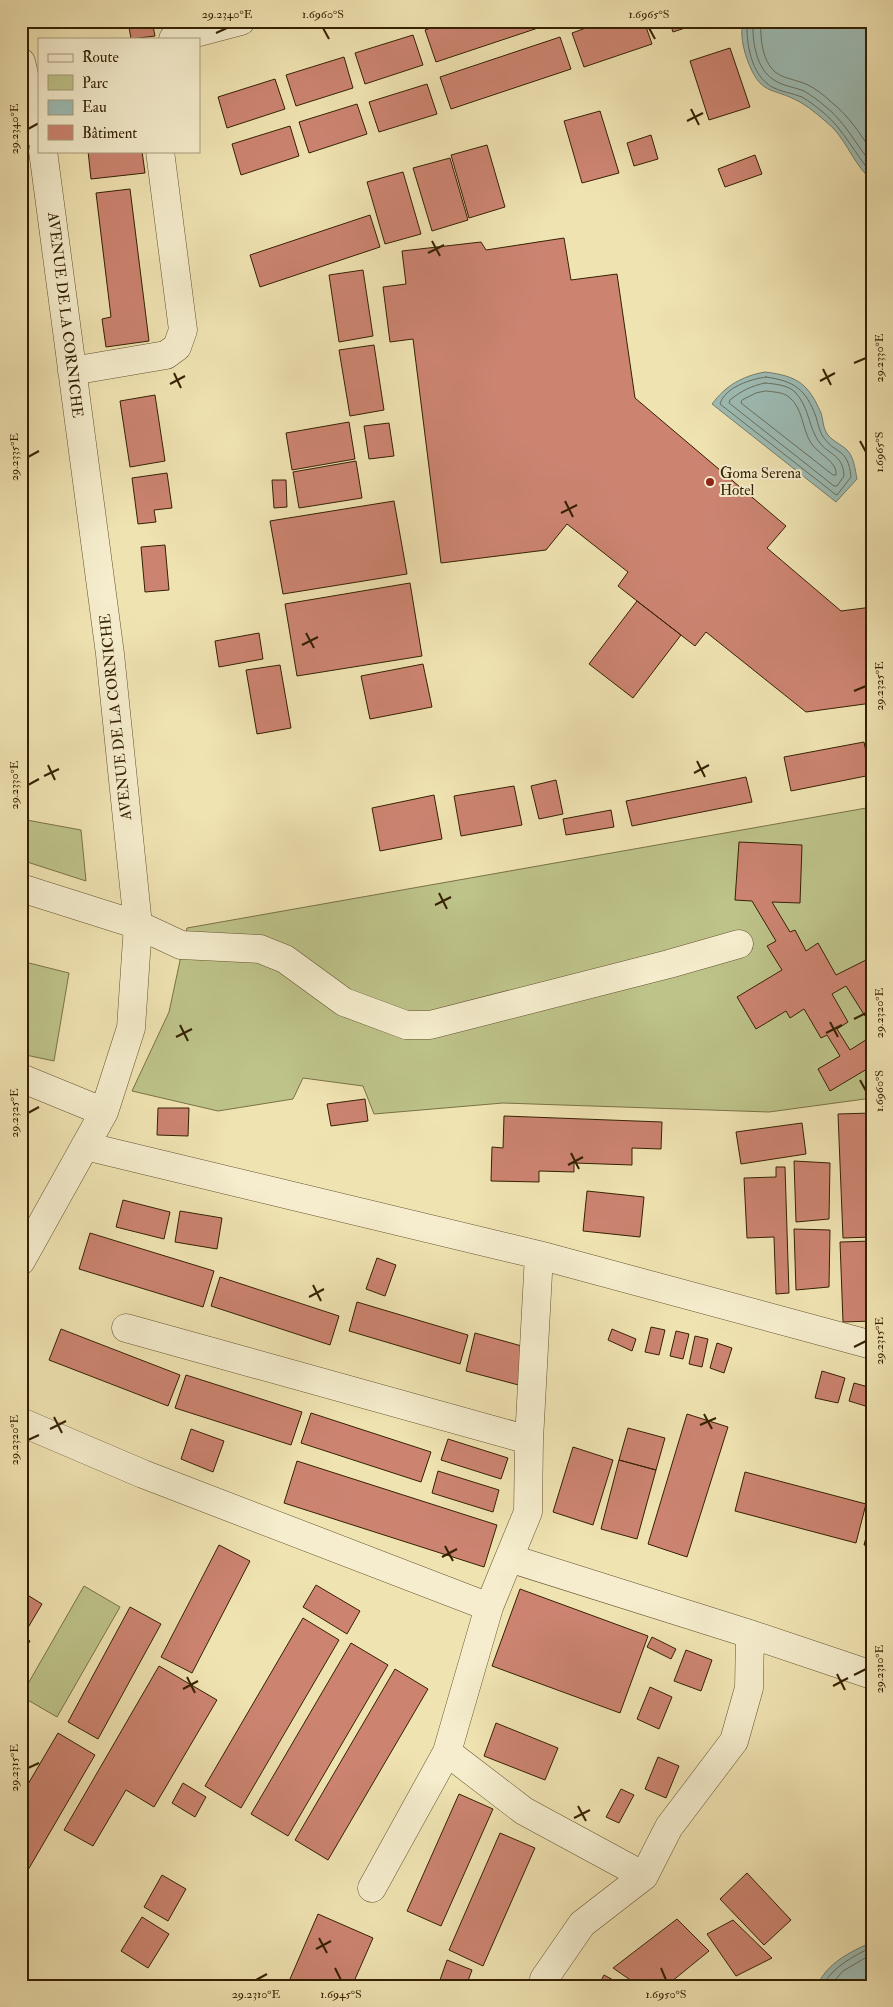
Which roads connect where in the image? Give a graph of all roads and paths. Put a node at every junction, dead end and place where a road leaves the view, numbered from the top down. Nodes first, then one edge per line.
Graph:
1 (241, 21) edge
2 (177, 38) edge
3 (21, 62) edge
4 (38, 131) edge
5 (43, 152) edge
6 (160, 152) edge
7 (72, 371) junction
8 (21, 888) edge
9 (138, 925) junction
10 (739, 944) dead end
11 (21, 1078) edge
12 (104, 1112) junction
13 (85, 1146) junction
14 (539, 1255) junction
15 (21, 1261) edge
16 (126, 1328) dead end
17 (872, 1345) edge
18 (21, 1422) edge
19 (529, 1440) junction
20 (509, 1558) junction
21 (489, 1607) junction
22 (750, 1634) junction
23 (872, 1675) edge
24 (447, 1752) junction
25 (644, 1876) junction
26 (372, 1888) dead end
27 (544, 1979) dead end

1 - 2 street
3 - 4 street
5 - 7 street, AVENUE DE LA CORNICHE
6 - 7 street
7 - 9 street, AVENUE DE LA CORNICHE
8 - 9 street
9 - 10 street
9 - 12 street, AVENUE DE LA CORNICHE
11 - 12 street
12 - 13 street, AVENUE DE LA CORNICHE
13 - 14 street
13 - 15 street, AVENUE DE LA CORNICHE
14 - 17 street
14 - 19 street
16 - 19 street
18 - 21 street
19 - 20 street
20 - 21 street
20 - 22 street
21 - 24 street
22 - 23 street
22 - 25 street
24 - 25 street
24 - 26 street
25 - 27 street

